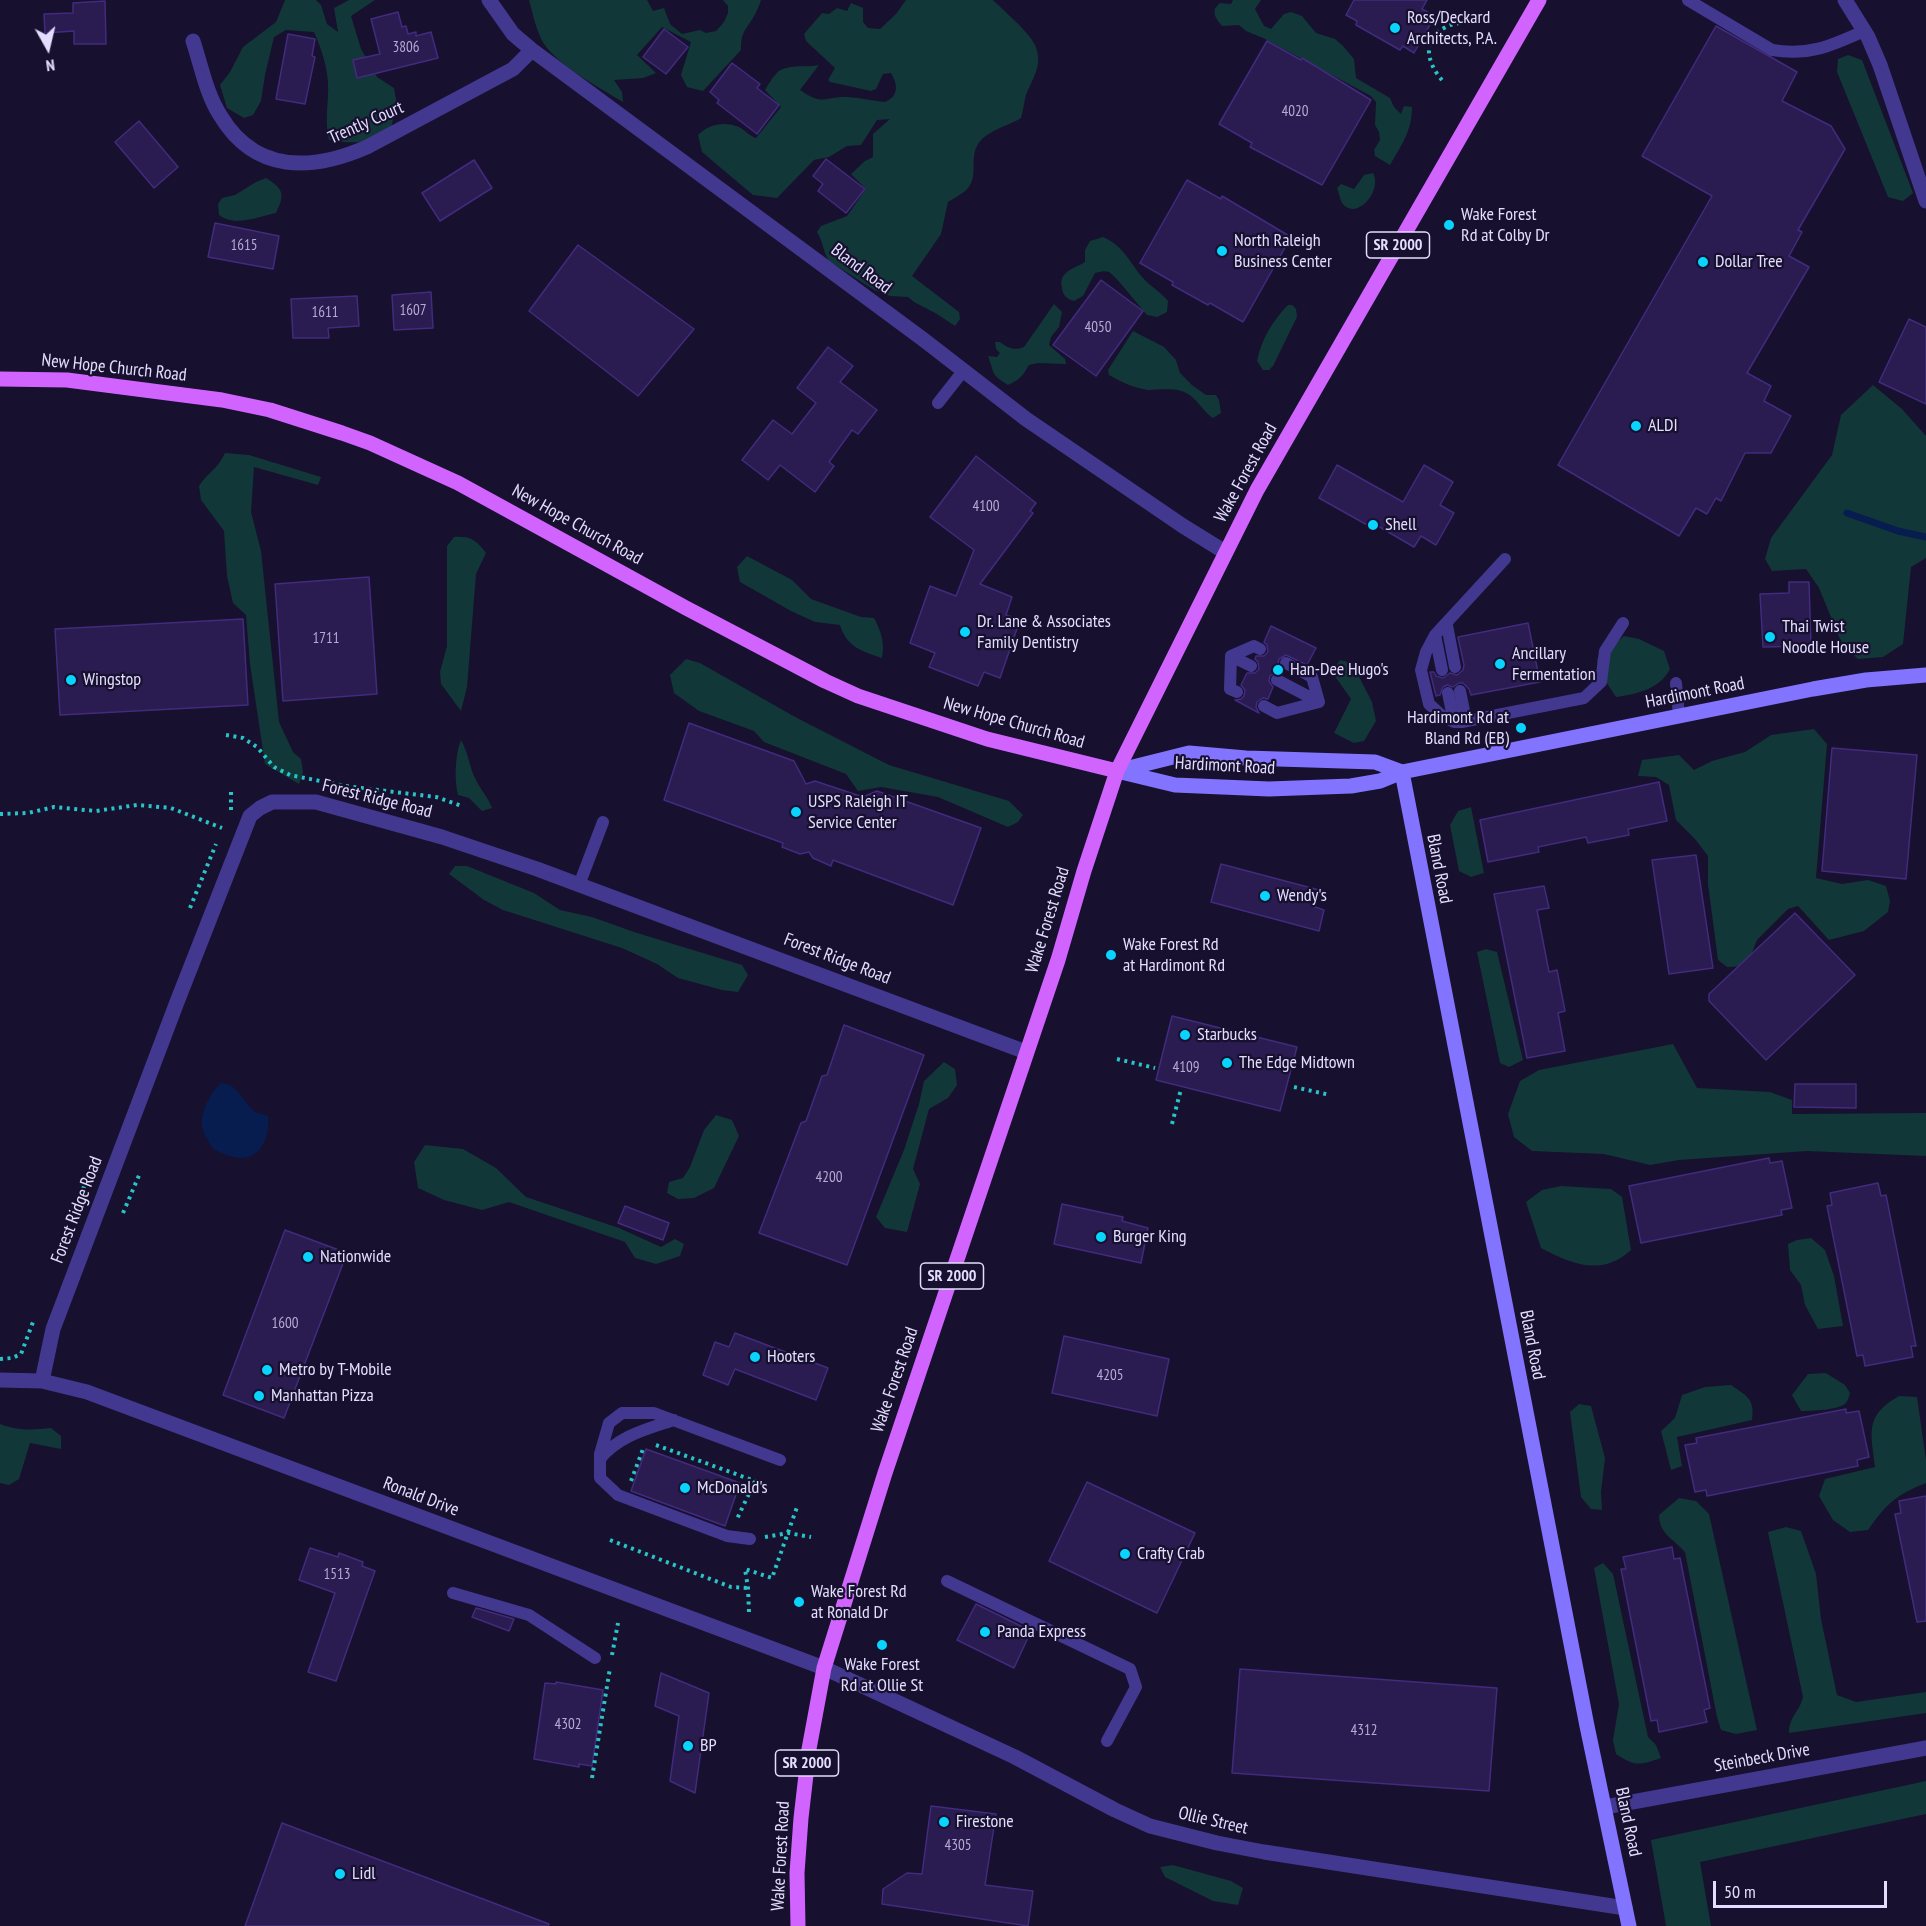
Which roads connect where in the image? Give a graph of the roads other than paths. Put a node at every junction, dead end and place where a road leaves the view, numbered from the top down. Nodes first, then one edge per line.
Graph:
1 (489, 0) edge
2 (1539, 0) edge
3 (1688, 0) edge
4 (1845, 0) edge
5 (1864, 31) junction
6 (193, 41) dead end
7 (532, 50) junction
8 (1926, 201) edge
9 (964, 370) junction
10 (0, 379) edge
11 (938, 404) dead end
12 (1225, 552) junction
13 (1505, 559) dead end
14 (1623, 623) dead end
15 (1447, 625) junction
16 (1435, 635) junction
17 (1260, 649) dead end
18 (1235, 658) dead end
19 (1286, 663) dead end
20 (1251, 666) dead end
21 (1926, 675) edge
22 (1277, 680) dead end
23 (1676, 682) dead end
24 (1237, 692) dead end
25 (1454, 692) dead end
26 (1319, 702) junction
27 (1264, 706) dead end
28 (1679, 716) junction
29 (1460, 722) junction
30 (1117, 771) junction
31 (1402, 772) junction
32 (603, 822) dead end
33 (579, 885) junction
34 (1026, 1052) junction
35 (0, 1380) edge
36 (42, 1381) junction
37 (674, 1420) junction
38 (600, 1459) junction
39 (780, 1460) dead end
40 (754, 1537) road end
41 (947, 1581) dead end
42 (453, 1593) dead end
43 (595, 1658) dead end
44 (824, 1668) junction
45 (1107, 1741) dead end
46 (1926, 1748) edge
47 (1605, 1807) junction
48 (1625, 1908) junction
49 (798, 1926) edge
50 (1629, 1926) edge

1 - 7 street, Bland Road
2 - 12 main road, Wake Forest Road / SR 2000
3 - 5 lane
4 - 5 street
5 - 8 street
6 - 7 street, Trently Court
7 - 9 street, Bland Road
9 - 11 lane
9 - 12 street, Bland Road
10 - 30 main road, New Hope Church Road
12 - 30 main road, Wake Forest Road / SR 2000
13 - 15 lane
14 - 29 lane
15 - 16 lane
15 - 16 lane
16 - 29 lane
17 - 24 lane
18 - 20 lane
19 - 26 lane
21 - 28 street, Hardimont Road
22 - 26 lane
23 - 28 lane
25 - 29 lane
26 - 27 lane
28 - 31 street, Hardimont Road
30 - 31 street, Hardimont Road
30 - 31 street, Hardimont Road
30 - 34 main road, Wake Forest Road / SR 2000
31 - 47 street, Bland Road
32 - 33 lane
33 - 34 street, Forest Ridge Road
33 - 36 street, Forest Ridge Road
34 - 44 main road, Wake Forest Road / SR 2000
35 - 36 street, Ronald Drive
36 - 44 street, Ronald Drive
37 - 38 lane
37 - 38 lane
37 - 39 lane
38 - 40 lane
41 - 45 lane
42 - 43 lane
44 - 48 street, Ollie Street
44 - 49 main road, Wake Forest Road / SR 2000
46 - 47 street, Steinbeck Drive
47 - 48 street, Bland Road
48 - 50 street, Bland Road

